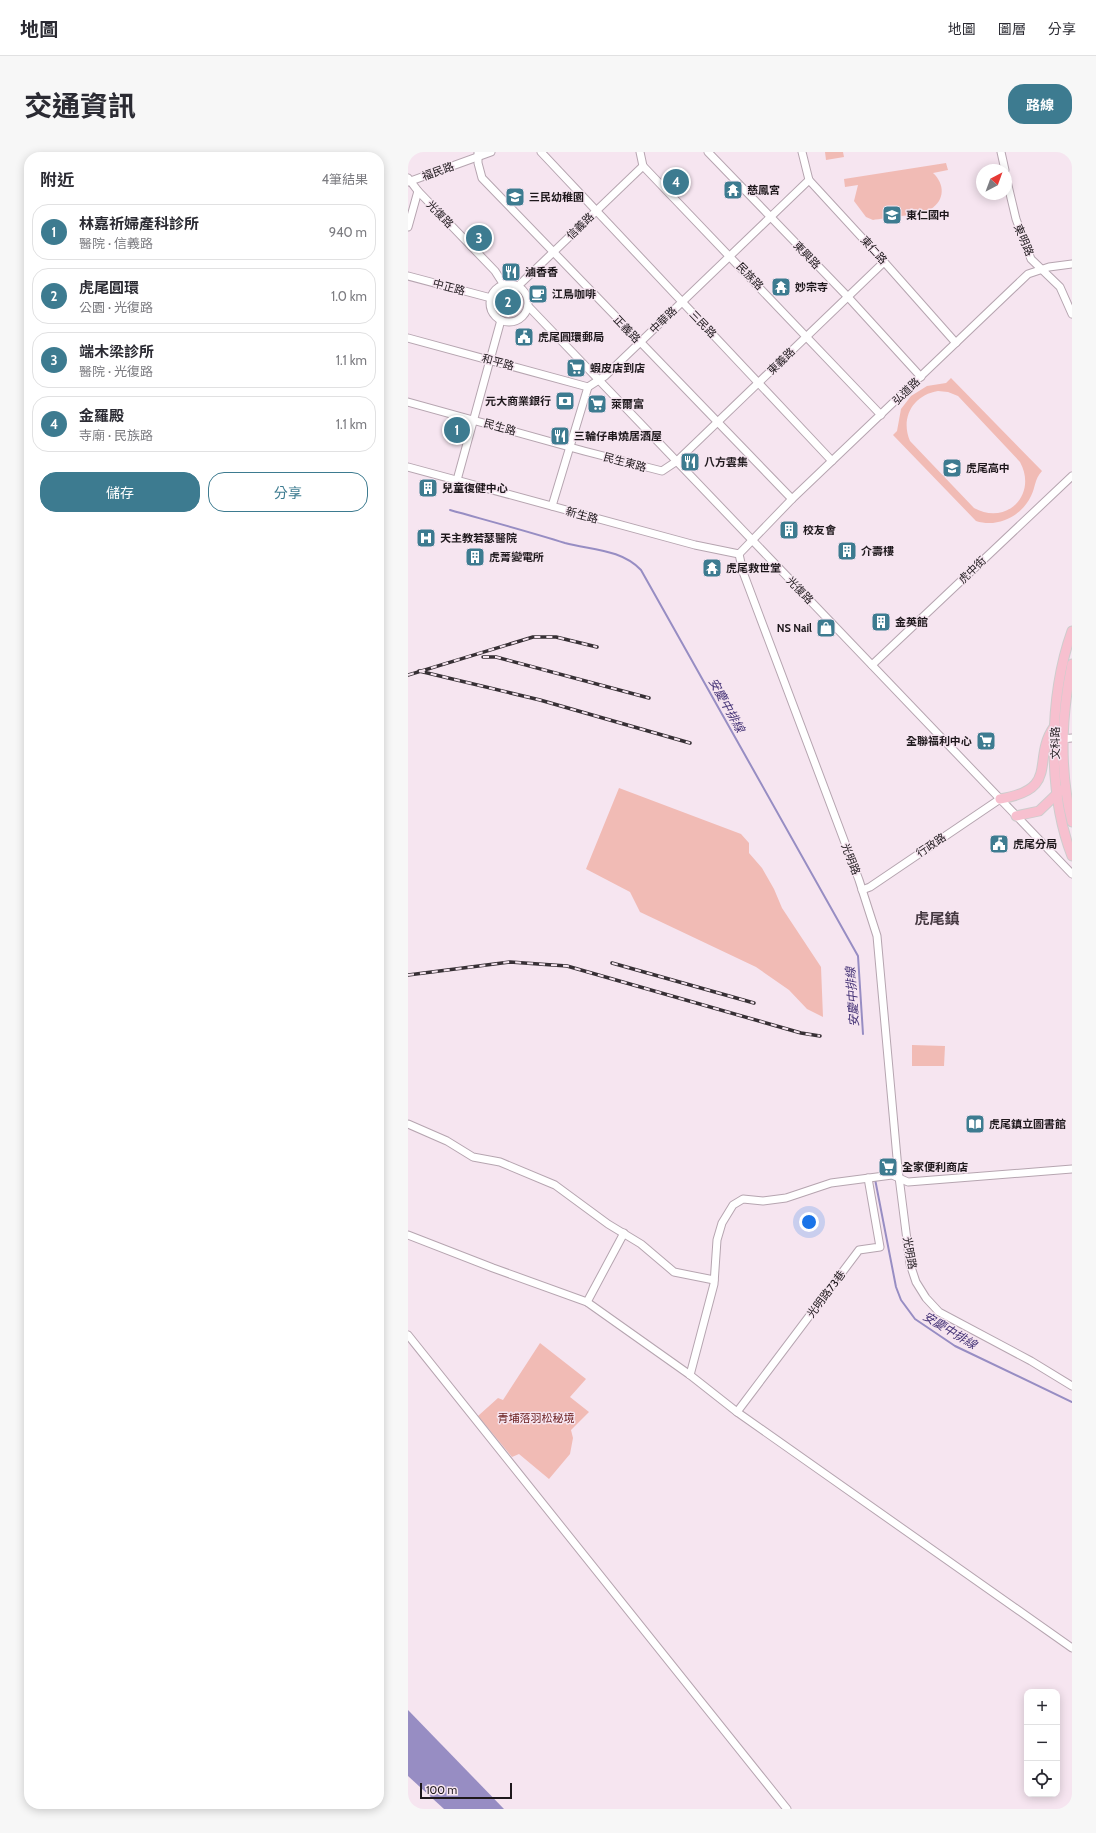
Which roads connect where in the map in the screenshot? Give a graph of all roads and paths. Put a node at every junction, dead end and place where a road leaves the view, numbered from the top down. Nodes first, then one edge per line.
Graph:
1 (491, 152) edge
2 (541, 152) edge
3 (640, 152) edge
4 (708, 152) edge
5 (802, 152) edge
6 (1001, 152) edge
7 (478, 154) edge
8 (1004, 164) edge
9 (643, 166) junction
10 (409, 180) edge
11 (809, 180) junction
12 (418, 191) junction
13 (1011, 200) edge
14 (596, 210) junction
15 (771, 216) junction
16 (408, 227) edge
17 (553, 252) junction
18 (730, 256) junction
19 (884, 262) junction
20 (1072, 264) edge
21 (1041, 269) junction
22 (408, 276) edge
23 (504, 285) junction
24 (517, 286) junction
25 (848, 297) junction
26 (491, 298) junction
27 (681, 302) junction
28 (528, 306) junction
29 (1072, 314) edge
30 (501, 320) junction
31 (807, 336) junction
32 (408, 338) edge
33 (640, 342) junction
34 (956, 343) junction
35 (490, 360) junction
36 (921, 377) junction
37 (598, 380) junction
38 (758, 383) junction
39 (588, 387) junction
40 (408, 402) edge
41 (881, 415) junction
42 (474, 420) junction
43 (716, 422) junction
44 (570, 447) junction
45 (677, 461) junction
46 (832, 461) junction
47 (408, 467) edge
48 (1072, 476) edge
49 (457, 480) junction
50 (792, 499) junction
51 (552, 506) junction
52 (753, 540) junction
53 (739, 554) junction
54 (1072, 631) edge
55 (1072, 664) edge
56 (872, 665) junction
57 (1054, 727) junction
58 (1072, 738) edge
59 (1062, 739) junction
60 (1065, 786) junction
61 (1057, 793) junction
62 (1000, 799) junction
63 (1016, 816) junction
64 (1072, 822) edge
65 (1072, 856) edge
66 (1071, 869) edge
67 (862, 890) junction
68 (408, 1124) edge
69 (1072, 1169) edge
70 (868, 1178) junction
71 (901, 1178) junction
72 (624, 1233) junction
73 (408, 1235) edge
74 (714, 1280) junction
75 (587, 1302) junction
76 (408, 1335) edge
77 (690, 1375) junction
78 (1072, 1386) edge
79 (737, 1412) junction
80 (1072, 1648) edge
81 (787, 1809) edge

1 - 7 street, 福民路
2 - 14 street, 三民路
3 - 9 street
4 - 15 street, 東興路
5 - 11 street, 東仁路
6 - 8 street
7 - 10 street, 福民路
7 - 17 street, 正義路
9 - 14 street, 信義路
9 - 18 street, 民族路
10 - 12 street, 光復路
11 - 15 street, 中華路
11 - 19 street, 東仁路
12 - 16 street
12 - 23 street, 光復路
13 - 21 street, 東明路
14 - 17 street, 信義路
14 - 27 street, 三民路
15 - 18 street, 中華路
15 - 25 street, 東興路
17 - 24 street, 信義路
17 - 33 street, 正義路
18 - 27 street, 中華路
18 - 31 street, 民族路
19 - 25 street, 東義路
19 - 34 street, 東仁路
20 - 21 street, 弘道路
21 - 29 street, 東明路
21 - 34 street, 弘道路
22 - 26 street, 中正路
23 - 24 street
23 - 26 street
24 - 28 street, 光復路
25 - 31 street, 東義路
25 - 36 street, 東興路
26 - 30 street
27 - 33 street, 中華路
27 - 38 street, 三民路
28 - 30 street
28 - 37 street, 光復路
30 - 35 street
31 - 38 street, 東義路
31 - 41 street, 民族路
32 - 35 street, 和平路
33 - 37 street, 中華路
33 - 43 street, 正義路
34 - 36 street, 弘道路
35 - 39 street, 和平路
35 - 42 street
36 - 41 street, 弘道路
37 - 39 street, 中華路
37 - 45 street, 光復路
38 - 43 street, 東義路
38 - 46 street, 三民路
39 - 44 street
40 - 42 street, 民生路
41 - 46 street, 弘道路
42 - 44 street, 民生路
42 - 49 street
43 - 45 street, 東義路
43 - 50 street, 正義路
44 - 45 street, 民生東路
44 - 51 street
45 - 52 street, 光復路
46 - 50 street, 弘道路
47 - 49 street, 新生路
48 - 56 street, 虎中街
49 - 51 street, 新生路
50 - 52 street, 弘道路
51 - 53 street, 新生路
52 - 53 street
52 - 56 street, 光復路
53 - 67 street, 光明路
54 - 57 main road, 文科路
55 - 59 main road, 文科路
56 - 62 street, 光復路
57 - 61 main road, 文科路
57 - 62 main road
58 - 59 street
59 - 60 main road, 文科路
60 - 61 main road
60 - 64 main road, 文科路
61 - 63 main road
61 - 65 main road, 文科路
62 - 63 street, 光復路
62 - 67 street, 行政路
63 - 66 street, 光復路
67 - 71 street, 光明路
68 - 72 street
69 - 71 street
70 - 71 street
70 - 74 street
70 - 79 street, 光明路73巷
71 - 78 street, 光明路
72 - 74 street
72 - 75 street
73 - 75 street
74 - 77 street
75 - 77 street
76 - 81 street
77 - 79 street
79 - 80 street

